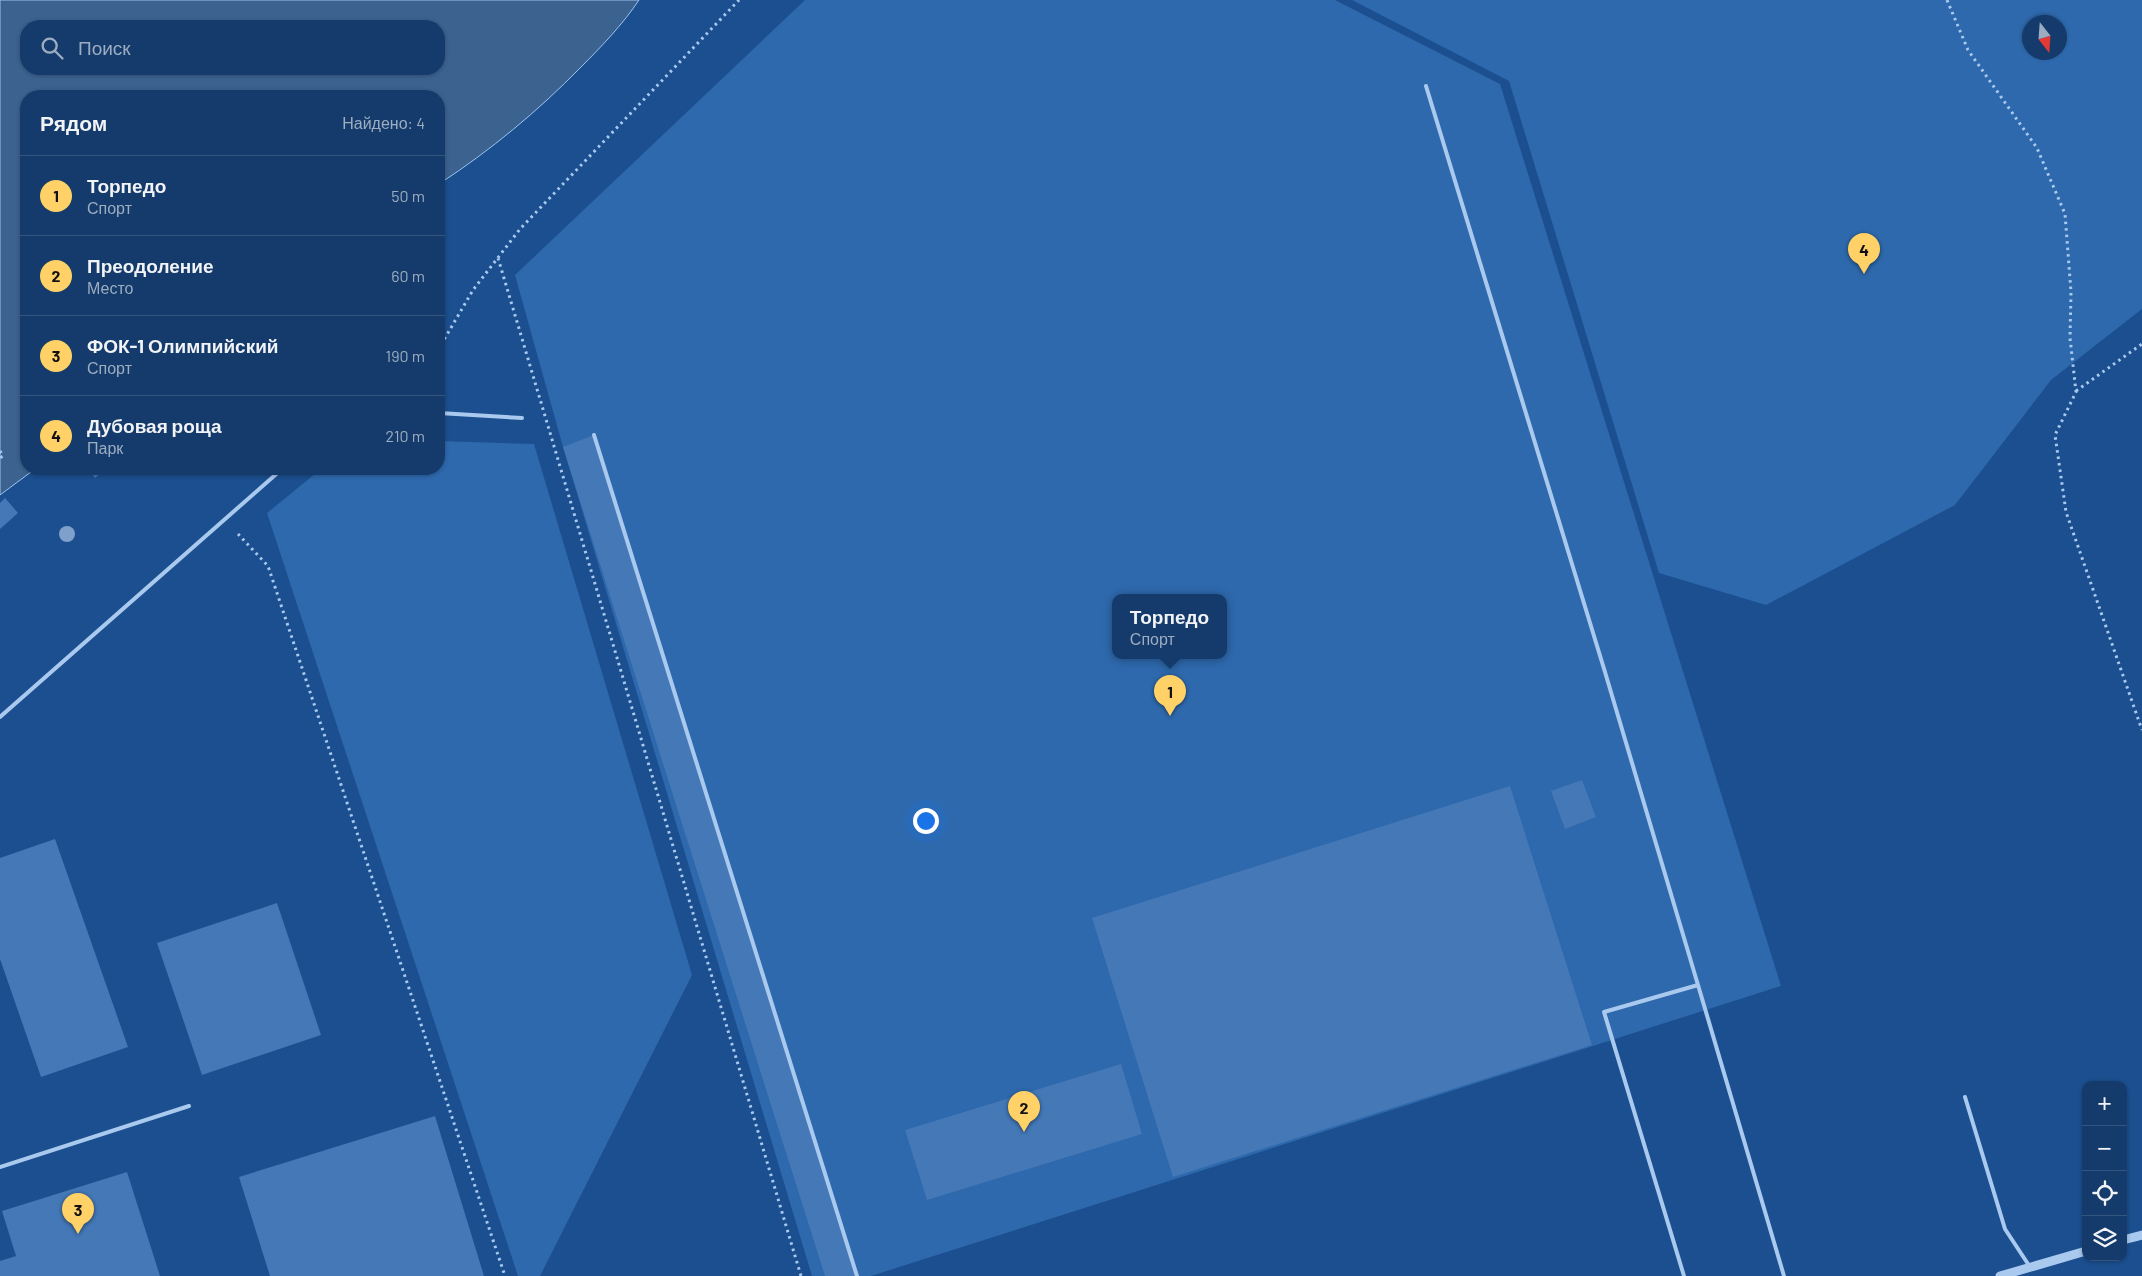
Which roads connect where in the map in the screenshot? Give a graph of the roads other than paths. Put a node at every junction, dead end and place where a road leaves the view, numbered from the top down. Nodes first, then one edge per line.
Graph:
1 (1426, 86) dead end
2 (445, 412) edge
3 (522, 418) dead end
4 (594, 435) dead end
5 (275, 475) edge
6 (0, 717) edge
7 (1698, 984) junction
8 (1965, 1097) dead end
9 (189, 1106) dead end
10 (0, 1167) edge
11 (2142, 1235) edge
12 (2127, 1239) edge
13 (2082, 1252) edge
14 (2030, 1267) junction
15 (857, 1276) edge
16 (1684, 1276) edge
17 (1784, 1276) edge
18 (2000, 1276) edge

1 - 7 lane
2 - 3 lane
4 - 15 lane
5 - 6 lane
7 - 16 lane
7 - 17 lane
8 - 14 lane
9 - 10 lane
11 - 12 street
13 - 14 street
14 - 18 street

